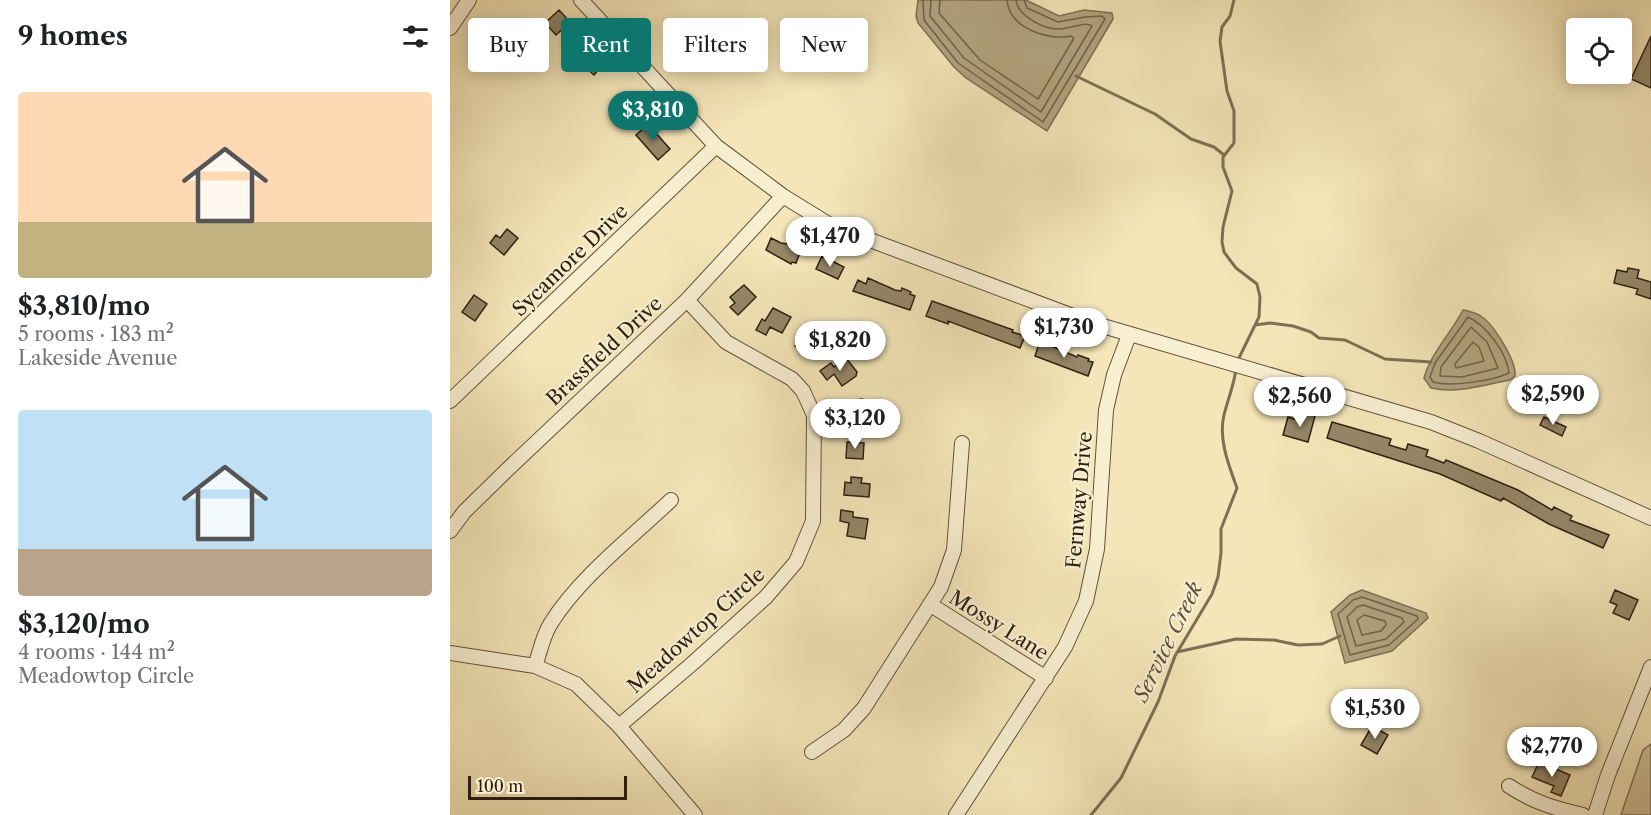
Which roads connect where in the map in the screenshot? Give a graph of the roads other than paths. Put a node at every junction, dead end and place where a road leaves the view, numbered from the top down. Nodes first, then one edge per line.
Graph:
1 (469, 0) edge
2 (581, 0) edge
3 (450, 28) edge
4 (716, 146) junction
5 (783, 196) junction
6 (687, 300) junction
7 (1128, 335) junction
8 (450, 401) edge
9 (962, 443) dead end
10 (671, 500) dead end
11 (1651, 518) edge
12 (450, 531) edge
13 (931, 605) junction
14 (450, 653) edge
15 (535, 666) junction
16 (1651, 667) edge
17 (1046, 678) junction
18 (619, 726) junction
19 (812, 752) dead end
20 (1509, 786) dead end
21 (696, 815) edge
22 (956, 815) edge
23 (1583, 815) edge
24 (1595, 815) edge

1 - 3 street
2 - 4 street
4 - 5 street
4 - 8 street, Sycamore Drive
5 - 6 street, Brassfield Drive
5 - 7 street
6 - 12 street, Brassfield Drive
6 - 18 street, Meadowtop Circle
7 - 11 street
7 - 17 street, Fernway Drive
9 - 13 street
10 - 15 street
13 - 17 street, Mossy Lane
13 - 19 street
14 - 15 street
15 - 18 street
16 - 24 street
17 - 22 street, Fernway Drive
18 - 21 street
20 - 23 street

